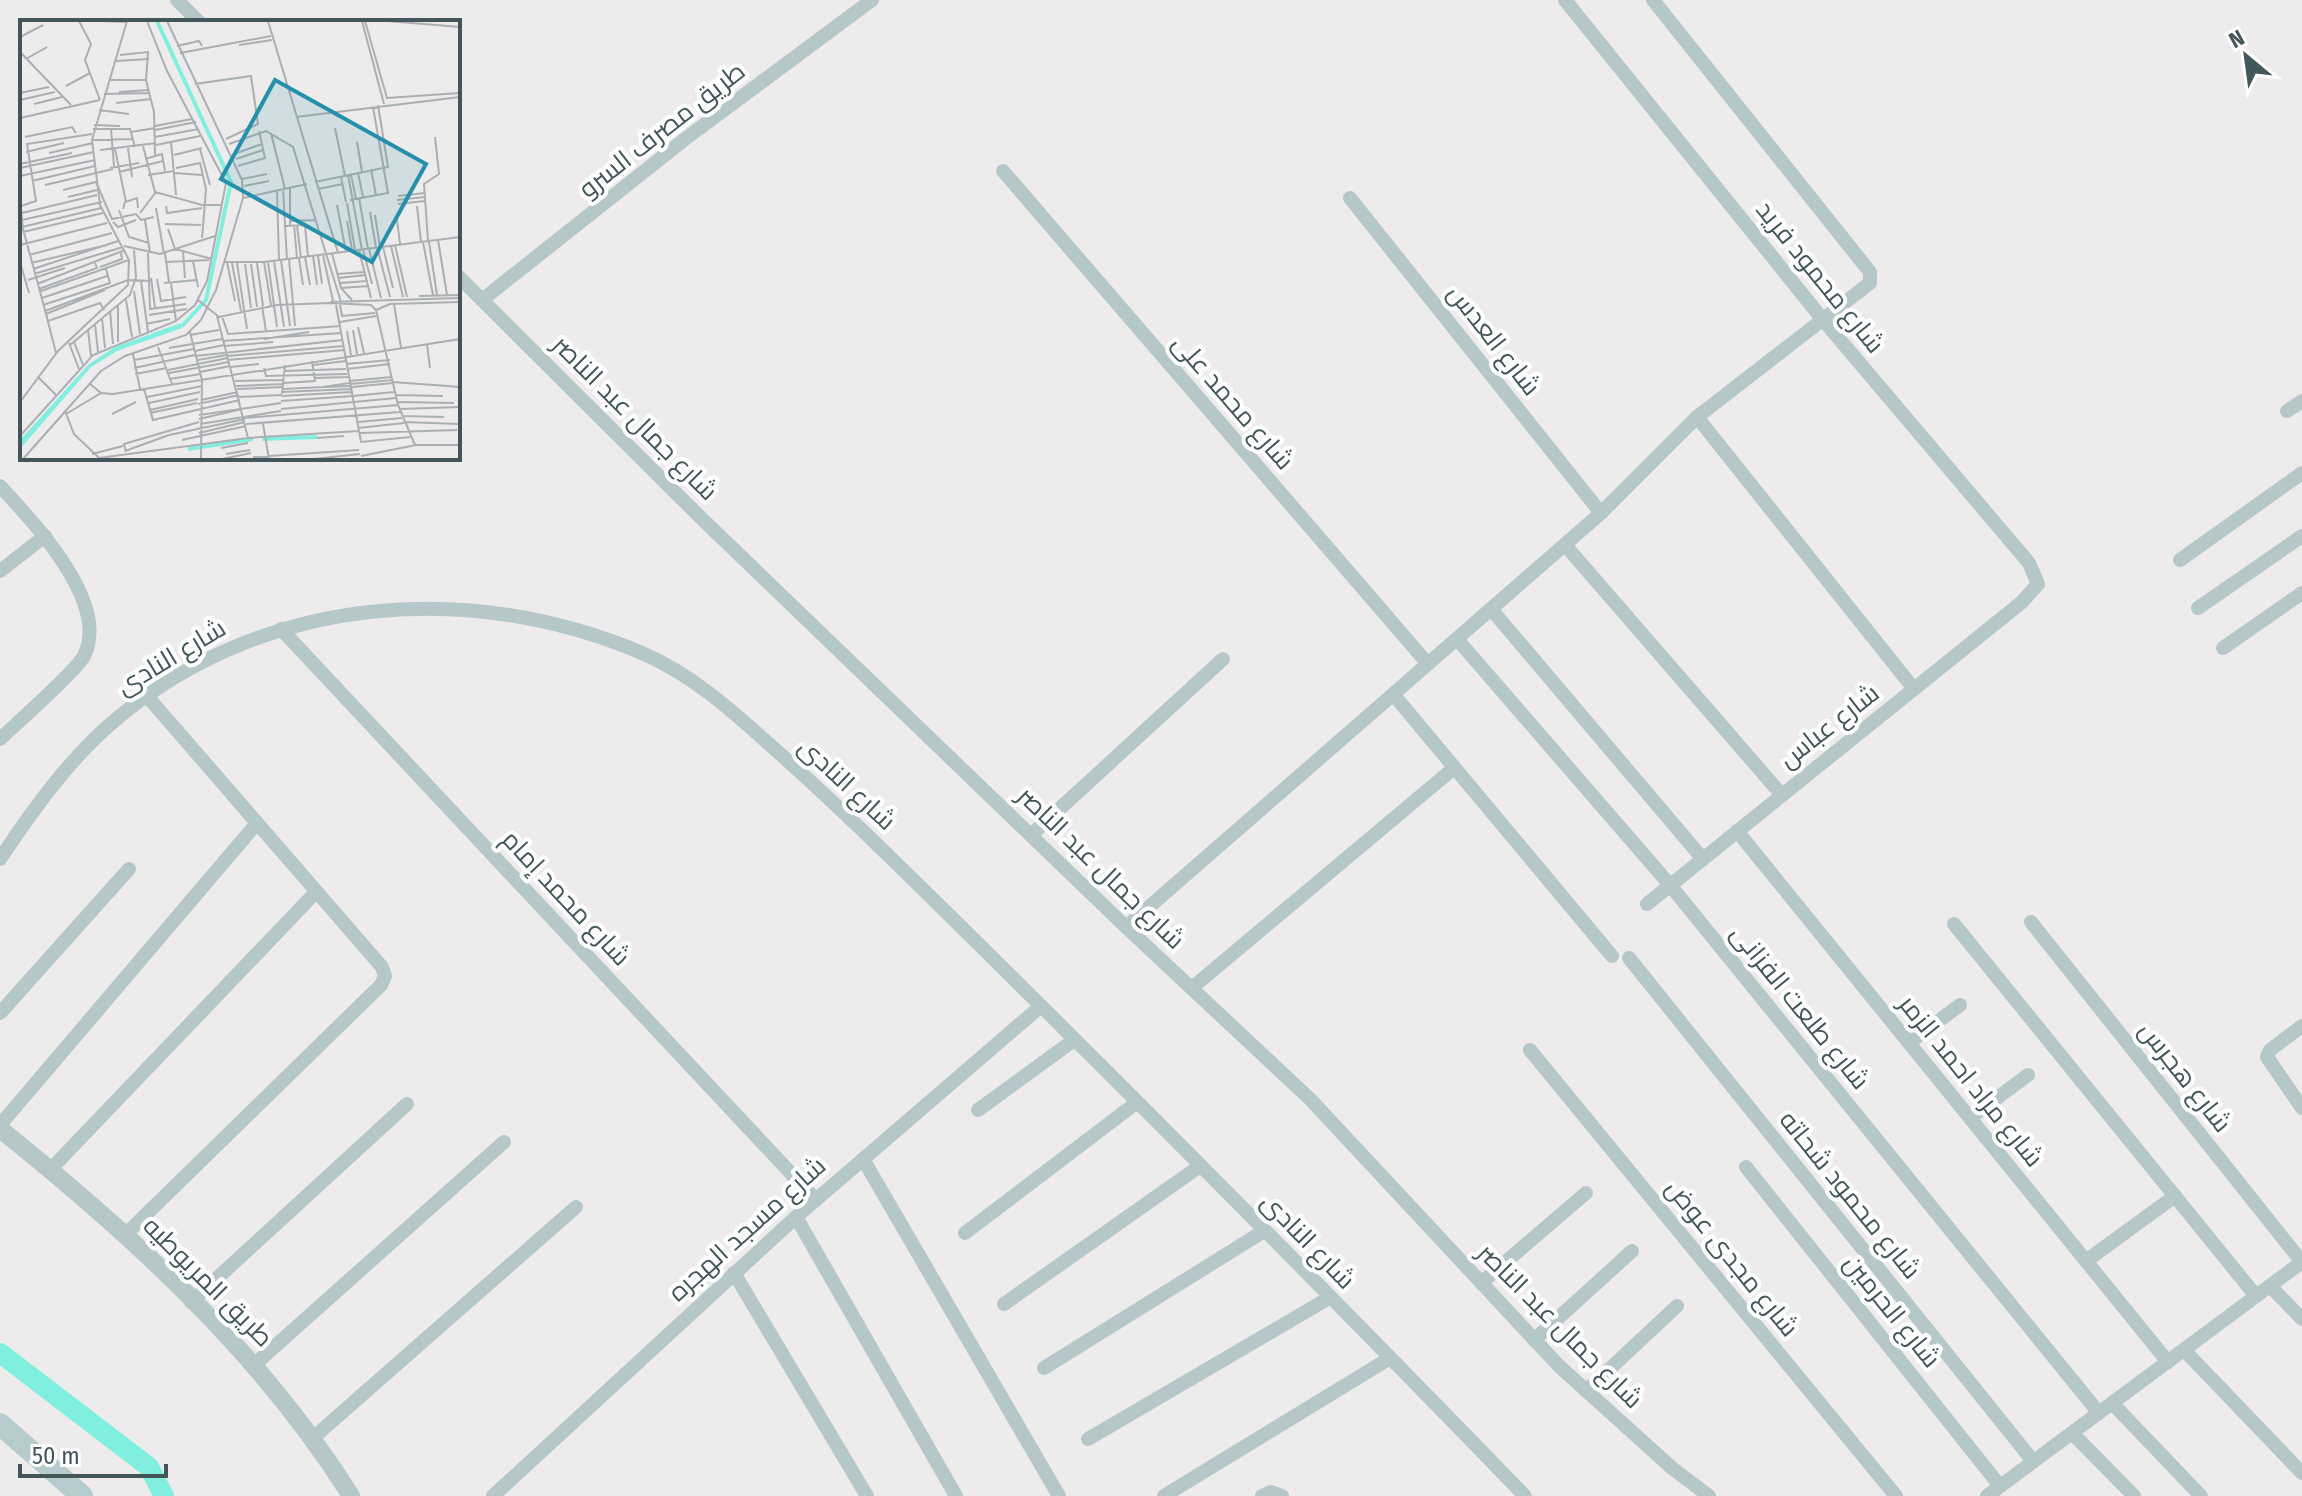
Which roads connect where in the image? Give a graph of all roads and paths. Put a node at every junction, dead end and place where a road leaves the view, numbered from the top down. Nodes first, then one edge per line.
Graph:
1 (177, 0) edge
2 (872, 0) edge
3 (1565, 0) edge
4 (1653, 0) edge
5 (197, 20) edge
6 (1003, 171) dead end
7 (1350, 198) dead end
8 (460, 278) edge
9 (482, 300) junction
10 (1824, 321) junction
11 (2302, 401) edge
12 (2287, 411) dead end
13 (1697, 417) junction
14 (2302, 473) edge
15 (0, 486) edge
16 (1601, 513) junction
17 (45, 536) junction
18 (2302, 536) edge
19 (1565, 545) junction
20 (2180, 560) dead end
21 (0, 571) edge
22 (2038, 584) joint
23 (2302, 593) edge
24 (2198, 608) dead end
25 (1491, 609) junction
26 (281, 629) junction
27 (1457, 639) junction
28 (2223, 648) dead end
29 (1223, 659) dead end
30 (1428, 664) junction
31 (1914, 689) junction
32 (1393, 694) junction
33 (147, 696) junction
34 (0, 739) edge
35 (1454, 768) junction
36 (1781, 794) junction
37 (257, 823) junction
38 (1737, 831) junction
39 (1031, 835) junction
40 (0, 859) edge
41 (1703, 859) junction
42 (129, 869) dead end
43 (1670, 885) junction
44 (316, 892) junction
45 (1647, 904) dead end
46 (2031, 922) dead end
47 (1954, 924) dead end
48 (1126, 927) junction
49 (1612, 956) dead end
50 (1629, 958) dead end
51 (1193, 987) junction
52 (1960, 1005) dead end
53 (1041, 1006) junction
54 (0, 1013) edge
55 (2302, 1026) edge
56 (1074, 1040) junction
57 (1909, 1043) junction
58 (1530, 1050) dead end
59 (2028, 1075) dead end
60 (1136, 1103) junction
61 (407, 1104) dead end
62 (2302, 1108) edge
63 (978, 1110) dead end
64 (1970, 1118) junction
65 (0, 1127) edge
66 (504, 1142) dead end
67 (863, 1159) junction
68 (1200, 1166) junction
69 (1746, 1167) dead end
70 (51, 1169) junction
71 (1586, 1193) dead end
72 (2175, 1196) junction
73 (816, 1200) junction
74 (576, 1207) dead end
75 (796, 1217) junction
76 (1264, 1231) junction
77 (965, 1233) dead end
78 (125, 1235) junction
79 (1632, 1251) dead end
80 (2086, 1261) junction
81 (2302, 1262) edge
82 (734, 1273) junction
83 (1481, 1283) junction
84 (2270, 1286) junction
85 (2256, 1296) junction
86 (1329, 1298) junction
87 (191, 1302) junction
88 (1004, 1304) dead end
89 (1677, 1306) dead end
90 (2302, 1319) edge
91 (1534, 1340) junction
92 (2184, 1350) junction
93 (1390, 1358) junction
94 (2168, 1362) junction
95 (254, 1365) junction
96 (1044, 1368) dead end
97 (1586, 1391) junction
98 (2112, 1403) junction
99 (2099, 1413) junction
100 (4, 1432) edge
101 (2072, 1433) junction
102 (314, 1437) junction
103 (1088, 1439) dead end
104 (2033, 1461) junction
105 (2302, 1473) edge
106 (1995, 1492) edge
107 (82, 1496) edge
108 (351, 1496) edge
109 (493, 1496) edge
110 (867, 1496) edge
111 (956, 1496) edge
112 (1059, 1496) edge
113 (1164, 1496) edge
114 (1262, 1496) edge
115 (1282, 1496) edge
116 (1525, 1496) edge
117 (1709, 1496) edge
118 (1896, 1496) edge
119 (2134, 1496) edge
120 (2201, 1496) edge

1 - 5 street
2 - 9 street, طريق مصرف السرو
3 - 10 street, شارع محمود فريد
4 - 10 street
6 - 30 street, شارع محمد على
7 - 16 street, شارع العدس
8 - 9 street, شارع جمال عبد الناصر
9 - 39 street, شارع جمال عبد الناصر
10 - 13 street
10 - 22 street, شارع محمود فريد
11 - 12 street
13 - 16 street
13 - 31 street
14 - 20 street
15 - 17 street
16 - 19 street
17 - 21 street
17 - 34 street
18 - 24 street
19 - 25 street
19 - 36 street
22 - 31 street, شارع عباس
23 - 28 street
25 - 27 street
25 - 41 street
26 - 33 street, شارع النادى
26 - 53 street, شارع النادى
26 - 73 street, شارع محمد إمام
27 - 30 street
27 - 43 street, شارع طلعت الفزانى
29 - 39 street
30 - 32 street
31 - 36 street, شارع عباس
32 - 35 street
32 - 48 street
33 - 37 street
33 - 40 street, شارع النادى
35 - 49 street
35 - 51 street
36 - 38 street, شارع عباس
37 - 44 street
37 - 65 street
38 - 41 street, شارع عباس
38 - 57 street, شارع مراد احمد الزمر
39 - 48 street, شارع جمال عبد الناصر
41 - 43 street, شارع عباس
42 - 54 street
43 - 45 street, شارع عباس
43 - 99 street, شارع طلعت الفزانى
44 - 70 street
44 - 78 street
46 - 81 street, شارع هجرس
47 - 72 street
48 - 51 street, شارع جمال عبد الناصر
50 - 104 street, شارع محمود شحاته
51 - 83 street, شارع جمال عبد الناصر
52 - 57 street
53 - 56 street, شارع النادى
53 - 67 street, شارع مسجد الهجره
55 - 62 street
56 - 60 street, شارع النادى
56 - 63 street
57 - 64 street, شارع مراد احمد الزمر
58 - 118 street, شارع مجدى عوض
59 - 64 street
60 - 68 street, شارع النادى
60 - 77 street
61 - 87 street
64 - 80 street, شارع مراد احمد الزمر
65 - 70 street, طريق المريوطيه
66 - 95 street
67 - 73 street, شارع مسجد الهجره
67 - 112 street
68 - 76 street, شارع النادى
68 - 88 street
69 - 106 street, شارع الحرمين
70 - 78 street, طريق المريوطيه
71 - 83 street
72 - 80 street
72 - 85 street
73 - 75 street, شارع مسجد الهجره
74 - 102 street
75 - 82 street, شارع مسجد الهجره
75 - 111 street
76 - 86 street, شارع النادى
76 - 96 street
78 - 87 street, طريق المريوطيه
79 - 91 street
80 - 94 street, شارع مراد احمد الزمر
81 - 84 street
82 - 109 street, شارع مسجد الهجره
82 - 110 street
83 - 91 street, شارع جمال عبد الناصر
84 - 85 street
84 - 90 street
85 - 92 street
86 - 93 street, شارع النادى
86 - 103 street
87 - 95 street, طريق المريوطيه
89 - 97 street
91 - 97 street, شارع جمال عبد الناصر
92 - 94 street
92 - 105 street
93 - 113 street
93 - 116 street, شارع النادى
94 - 98 street
95 - 102 street, طريق المريوطيه
97 - 117 street, شارع جمال عبد الناصر
98 - 99 street
98 - 120 street
99 - 101 street
100 - 107 main road
101 - 104 street
101 - 119 street
102 - 108 street, طريق المريوطيه
104 - 106 street
114 - 115 street

